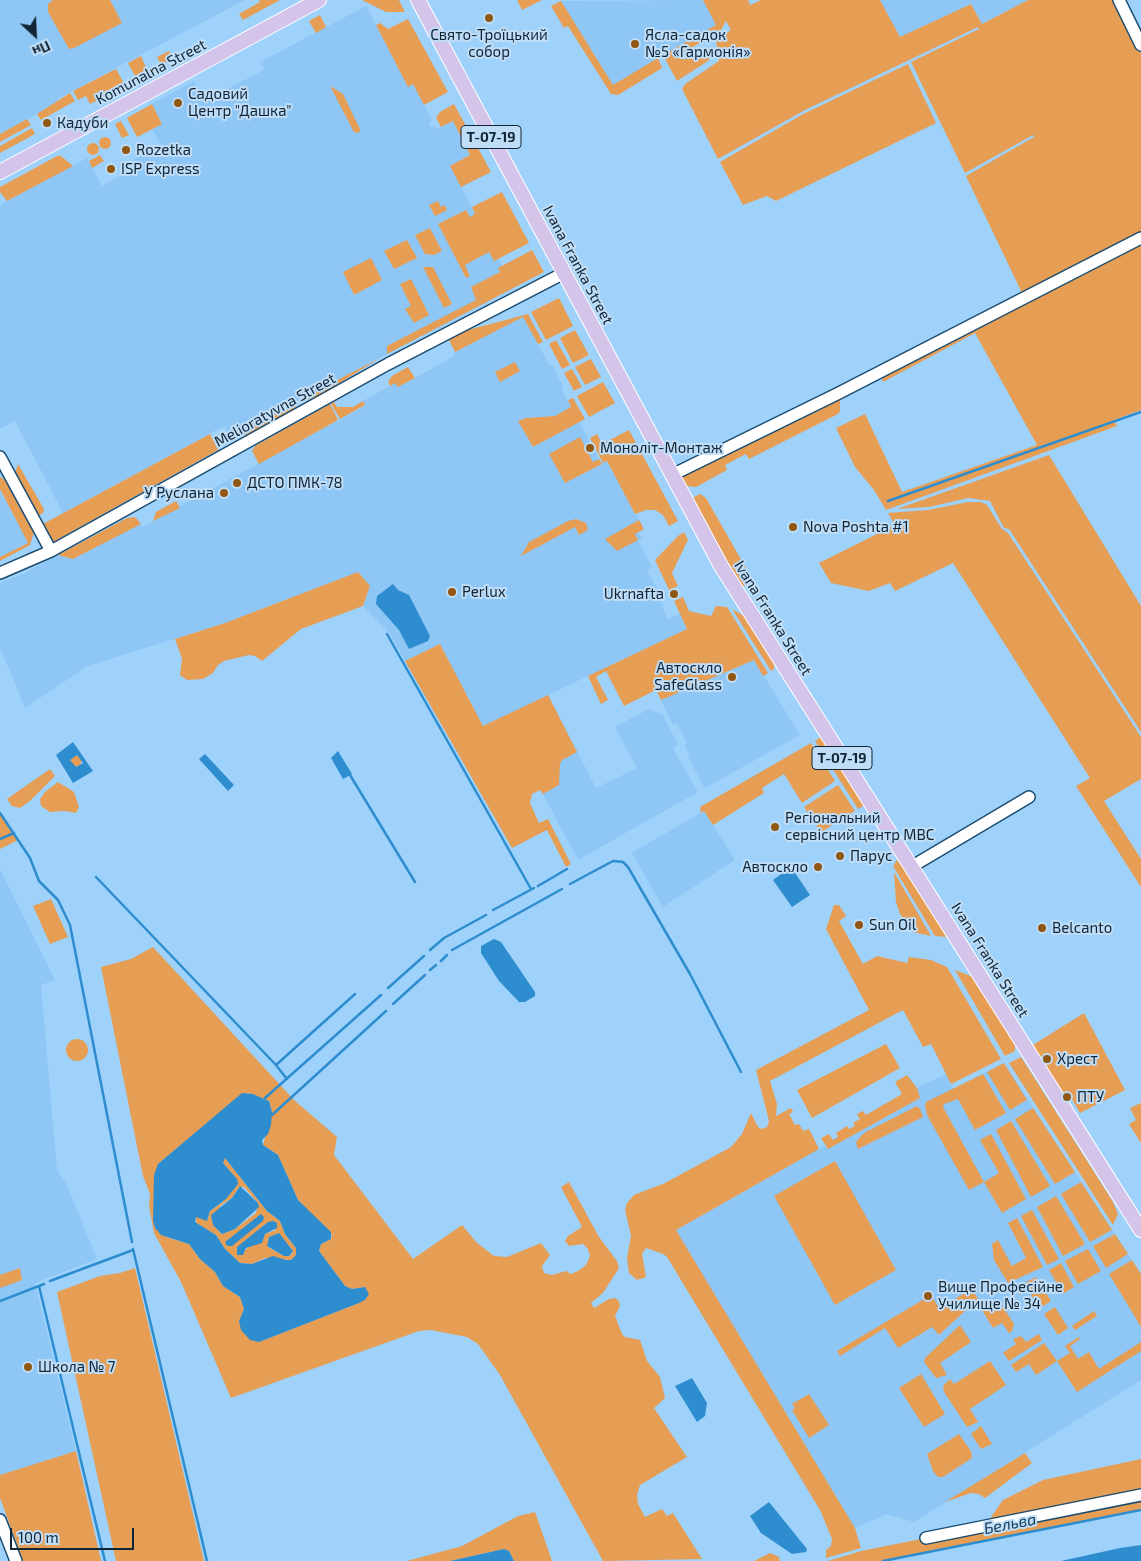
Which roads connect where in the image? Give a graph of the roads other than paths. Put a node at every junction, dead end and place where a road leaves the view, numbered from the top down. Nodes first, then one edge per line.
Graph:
1 (319, 0) edge
2 (418, 0) edge
3 (1119, 0) edge
4 (1141, 45) edge
5 (0, 172) edge
6 (1141, 238) edge
7 (564, 273) junction
8 (0, 458) edge
9 (672, 475) junction
10 (39, 529) junction
11 (51, 551) junction
12 (29, 561) junction
13 (0, 573) edge
14 (1029, 796) dead end
15 (911, 867) junction
16 (1141, 1230) edge
17 (1141, 1495) edge
18 (0, 1520) edge
19 (926, 1538) dead end
20 (16, 1561) edge

1 - 5 main road, Komunalna Street
2 - 7 main road, Ivana Franka Street / Т-07-19
3 - 4 street
6 - 9 street
7 - 9 main road, Ivana Franka Street / Т-07-19
7 - 11 street, Melioratyvna Street
8 - 10 street
9 - 15 main road, Ivana Franka Street / Т-07-19
10 - 11 street
10 - 12 street
11 - 12 street, Melioratyvna Street
12 - 13 street, Melioratyvna Street
14 - 15 street
15 - 16 main road, Ivana Franka Street / Т-07-19
17 - 19 street
18 - 20 street

